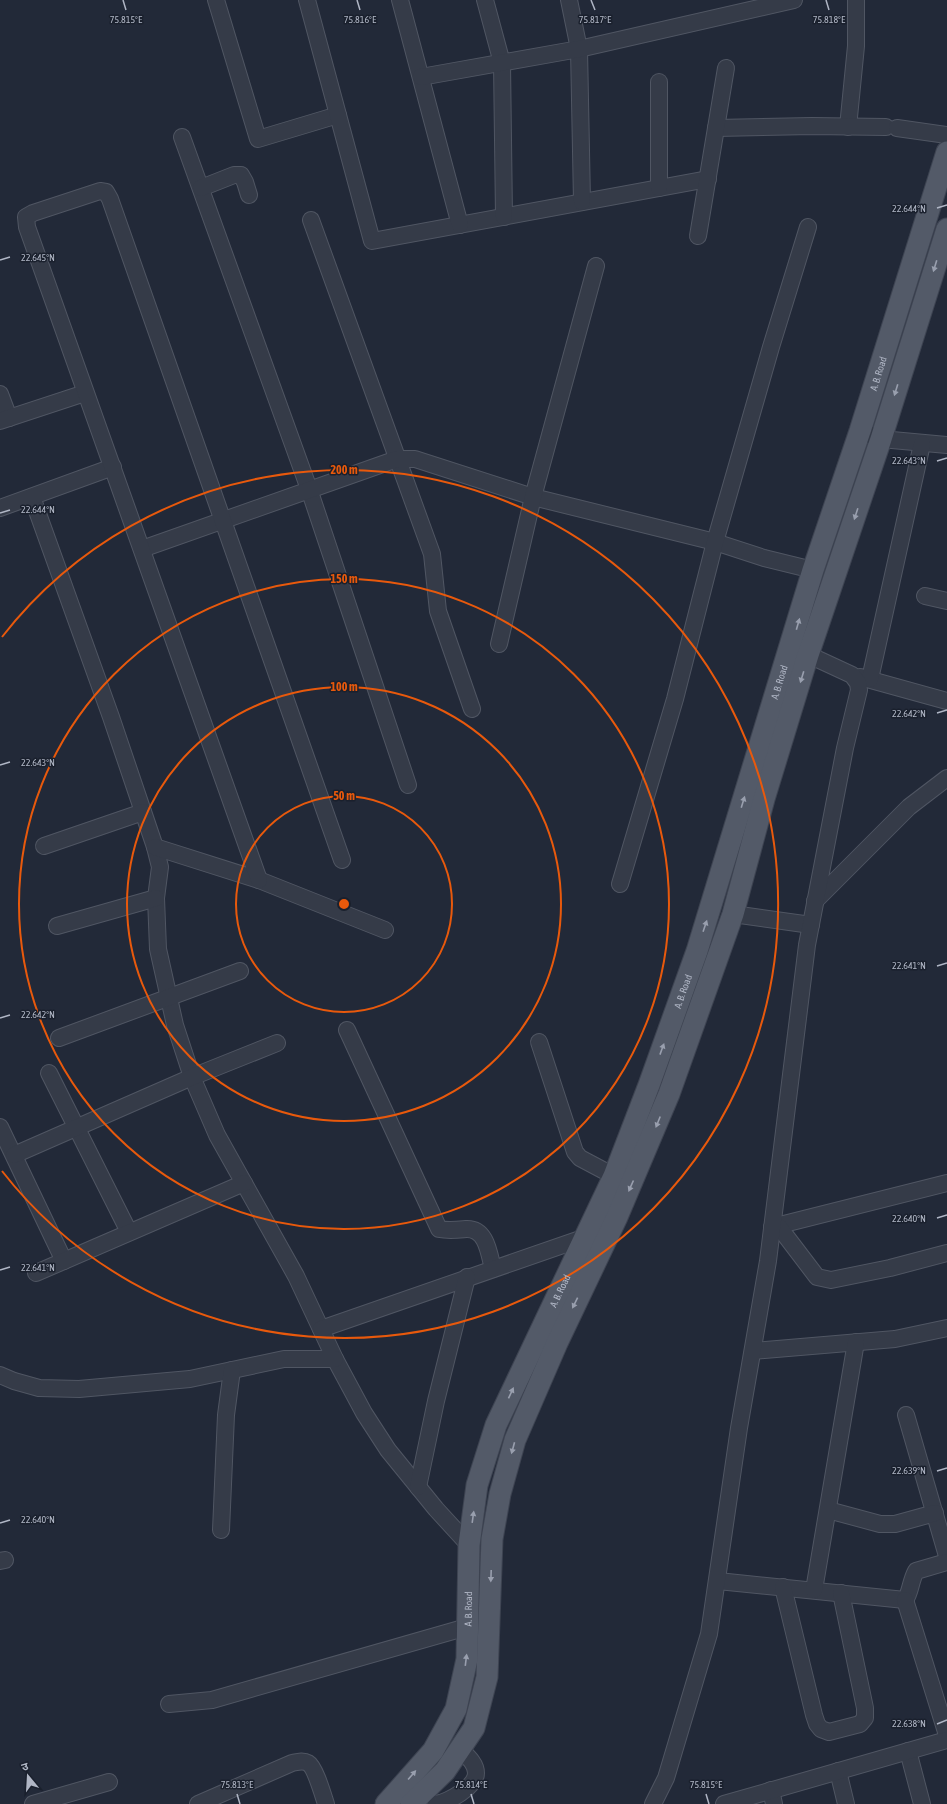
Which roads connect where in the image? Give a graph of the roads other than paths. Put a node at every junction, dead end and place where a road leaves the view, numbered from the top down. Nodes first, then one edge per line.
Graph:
1 (216, 0) edge
2 (307, 0) edge
3 (400, 0) edge
4 (485, 0) edge
5 (569, 0) edge
6 (794, 0) edge
7 (856, 0) edge
8 (579, 49) junction
9 (502, 63) junction
10 (726, 68) dead end
11 (421, 77) junction
12 (659, 82) dead end
13 (338, 114) junction
14 (848, 127) junction
15 (716, 128) junction
16 (947, 135) edge
17 (182, 137) dead end
18 (947, 152) edge
19 (708, 179) junction
20 (200, 188) junction
21 (659, 188) junction
22 (249, 195) dead end
23 (582, 202) junction
24 (504, 217) junction
25 (311, 220) dead end
26 (460, 225) junction
27 (808, 227) dead end
28 (947, 229) edge
29 (698, 236) dead end
30 (596, 266) dead end
31 (85, 393) junction
32 (0, 394) edge
33 (4, 420) edge
34 (860, 431) junction
35 (881, 439) junction
36 (922, 444) junction
37 (947, 445) edge
38 (397, 459) junction
39 (113, 467) junction
40 (309, 490) junction
41 (533, 496) junction
42 (32, 497) junction
43 (0, 508) edge
44 (224, 521) junction
45 (715, 542) junction
46 (142, 549) junction
47 (813, 570) junction
48 (925, 596) dead end
49 (947, 601) edge
50 (499, 644) dead end
51 (800, 651) junction
52 (852, 675) junction
53 (870, 680) junction
54 (947, 701) edge
55 (472, 709) dead end
56 (947, 778) edge
57 (408, 785) dead end
58 (143, 812) junction
59 (44, 846) dead end
60 (155, 847) junction
61 (342, 860) dead end
62 (259, 880) junction
63 (620, 884) dead end
64 (156, 898) junction
65 (815, 901) junction
66 (734, 914) junction
67 (811, 925) junction
68 (57, 926) dead end
69 (385, 930) dead end
70 (240, 971) dead end
71 (168, 996) junction
72 (348, 1030) dead end
73 (59, 1038) dead end
74 (539, 1042) dead end
75 (277, 1044) dead end
76 (50, 1073) dead end
77 (192, 1077) junction
78 (0, 1127) edge
79 (77, 1127) junction
80 (14, 1155) junction
81 (614, 1176) junction
82 (244, 1183) junction
83 (947, 1183) edge
84 (776, 1227) junction
85 (129, 1232) junction
86 (586, 1236) junction
87 (947, 1253) edge
88 (64, 1261) junction
89 (493, 1268) junction
90 (36, 1273) dead end
91 (467, 1277) junction
92 (947, 1328) edge
93 (321, 1329) junction
94 (856, 1342) junction
95 (753, 1351) junction
96 (335, 1359) junction
97 (232, 1370) junction
98 (0, 1374) edge
99 (906, 1415) dead end
100 (418, 1487) junction
101 (828, 1510) junction
102 (934, 1513) junction
103 (221, 1530) dead end
104 (469, 1545) junction
105 (947, 1556) edge
106 (947, 1562) edge
107 (718, 1581) junction
108 (783, 1587) junction
109 (814, 1590) junction
110 (841, 1593) junction
111 (905, 1600) junction
112 (467, 1627) junction
113 (169, 1704) dead end
114 (947, 1735) edge
115 (947, 1740) edge
116 (461, 1750) junction
117 (908, 1751) junction
118 (838, 1771) junction
119 (109, 1782) dead end
120 (772, 1797) edge
121 (424, 1803) edge
122 (32, 1804) edge
123 (198, 1804) edge
124 (326, 1804) edge
125 (386, 1804) edge
126 (653, 1804) edge
127 (724, 1804) edge
128 (846, 1804) edge
129 (922, 1804) edge

1 - 13 street
2 - 13 street
3 - 11 street
4 - 9 street
5 - 8 street
6 - 8 street
7 - 14 street
8 - 9 street
8 - 23 street
9 - 11 street
9 - 24 street
10 - 15 street
11 - 26 street
12 - 21 street
13 - 26 street
14 - 15 street
14 - 16 street
15 - 19 street
17 - 20 street
18 - 34 main road, A. B. Road
19 - 21 street
19 - 29 street
20 - 22 street
20 - 40 street
21 - 23 street
23 - 24 street
24 - 26 street
25 - 38 street
27 - 45 street
28 -> 35 main road, A. B. Road
30 - 41 street
31 - 33 street
31 - 39 street
31 - 44 street
32 - 33 street
34 - 35 street
34 - 47 main road, A. B. Road
35 - 36 street
35 -> 51 main road, A. B. Road
36 - 37 street
36 - 53 street
38 - 40 street
38 - 41 street
38 - 55 street
39 - 42 street
39 - 46 street
40 - 44 street
40 - 57 street
41 - 45 street
41 - 50 street
42 - 43 street
42 - 58 street
44 - 46 street
44 - 61 street
45 - 47 street
45 - 63 street
46 - 62 street
51 -> 47 main road, A. B. Road
48 - 49 street
51 - 52 street
51 -> 66 main road, A. B. Road
81 -> 51 main road, A. B. Road
52 - 53 street
52 - 65 street
53 - 54 street
56 - 65 street
58 - 59 street
58 - 60 street
60 - 62 street
60 - 64 street
62 - 69 street
64 - 68 street
64 - 71 street
65 - 67 street
66 - 67 street
66 -> 116 main road, A. B. Road
67 - 84 street
70 - 71 street
71 - 73 street
71 - 77 street
72 - 89 street
74 - 81 street
75 - 77 street
76 - 79 street
77 - 79 street
77 - 82 street
78 - 80 street
79 - 80 street
79 - 85 street
80 - 88 street
81 - 86 main road, A. B. Road
82 - 85 street
82 - 93 street
83 - 84 street
84 - 87 street
84 - 95 street
85 - 88 street
86 - 89 street
104 -> 86 main road, A. B. Road
88 - 90 street
89 - 91 street
91 - 93 street
91 - 100 street
92 - 94 street
93 - 96 street
94 - 95 street
94 - 101 street
95 - 107 street
96 - 97 street
96 - 100 street
97 - 98 street
97 - 103 street
99 - 102 street
100 - 104 street
101 - 102 street
101 - 109 street
102 - 105 street
104 - 112 main road, A. B. Road
106 - 111 street
107 - 108 street
107 - 126 street
108 - 109 street
108 - 110 street
109 - 110 street
110 - 111 street
111 - 114 street
112 - 113 street
125 -> 112 main road, A. B. Road
115 - 117 street
116 - 121 main road, A. B. Road
116 - 121 street
117 - 118 street
117 - 129 street
118 - 120 street
118 - 128 street
119 - 122 street
120 - 127 street
123 - 124 street

